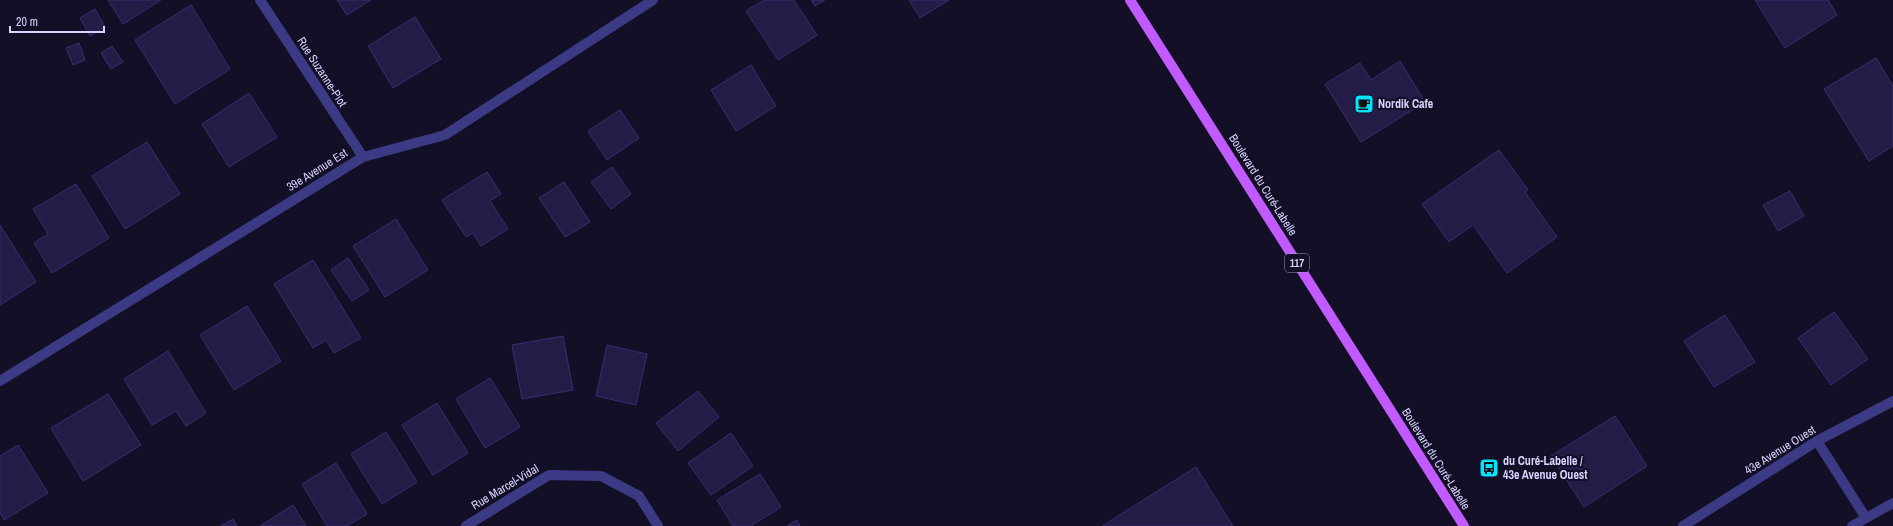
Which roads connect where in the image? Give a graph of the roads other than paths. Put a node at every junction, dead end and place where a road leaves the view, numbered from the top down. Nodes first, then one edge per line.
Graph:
1 (260, 0) edge
2 (653, 0) edge
3 (1130, 0) edge
4 (363, 157) junction
5 (0, 381) edge
6 (1893, 401) edge
7 (1817, 441) junction
8 (1893, 503) edge
9 (1866, 518) junction
10 (466, 526) edge
11 (658, 526) edge
12 (1464, 526) edge
13 (1683, 526) edge
14 (1852, 526) edge

1 - 4 street, Rue Suzanne-Piot
2 - 4 street, 39e Avenue Est
3 - 12 main road, Boulevard du Curé-Labelle / 117
4 - 5 street, 39e Avenue Est
6 - 7 street, 43e Avenue Ouest
7 - 9 street
7 - 13 street, 43e Avenue Ouest
8 - 9 street
9 - 14 street
10 - 11 street, Rue Marcel-Vidal

